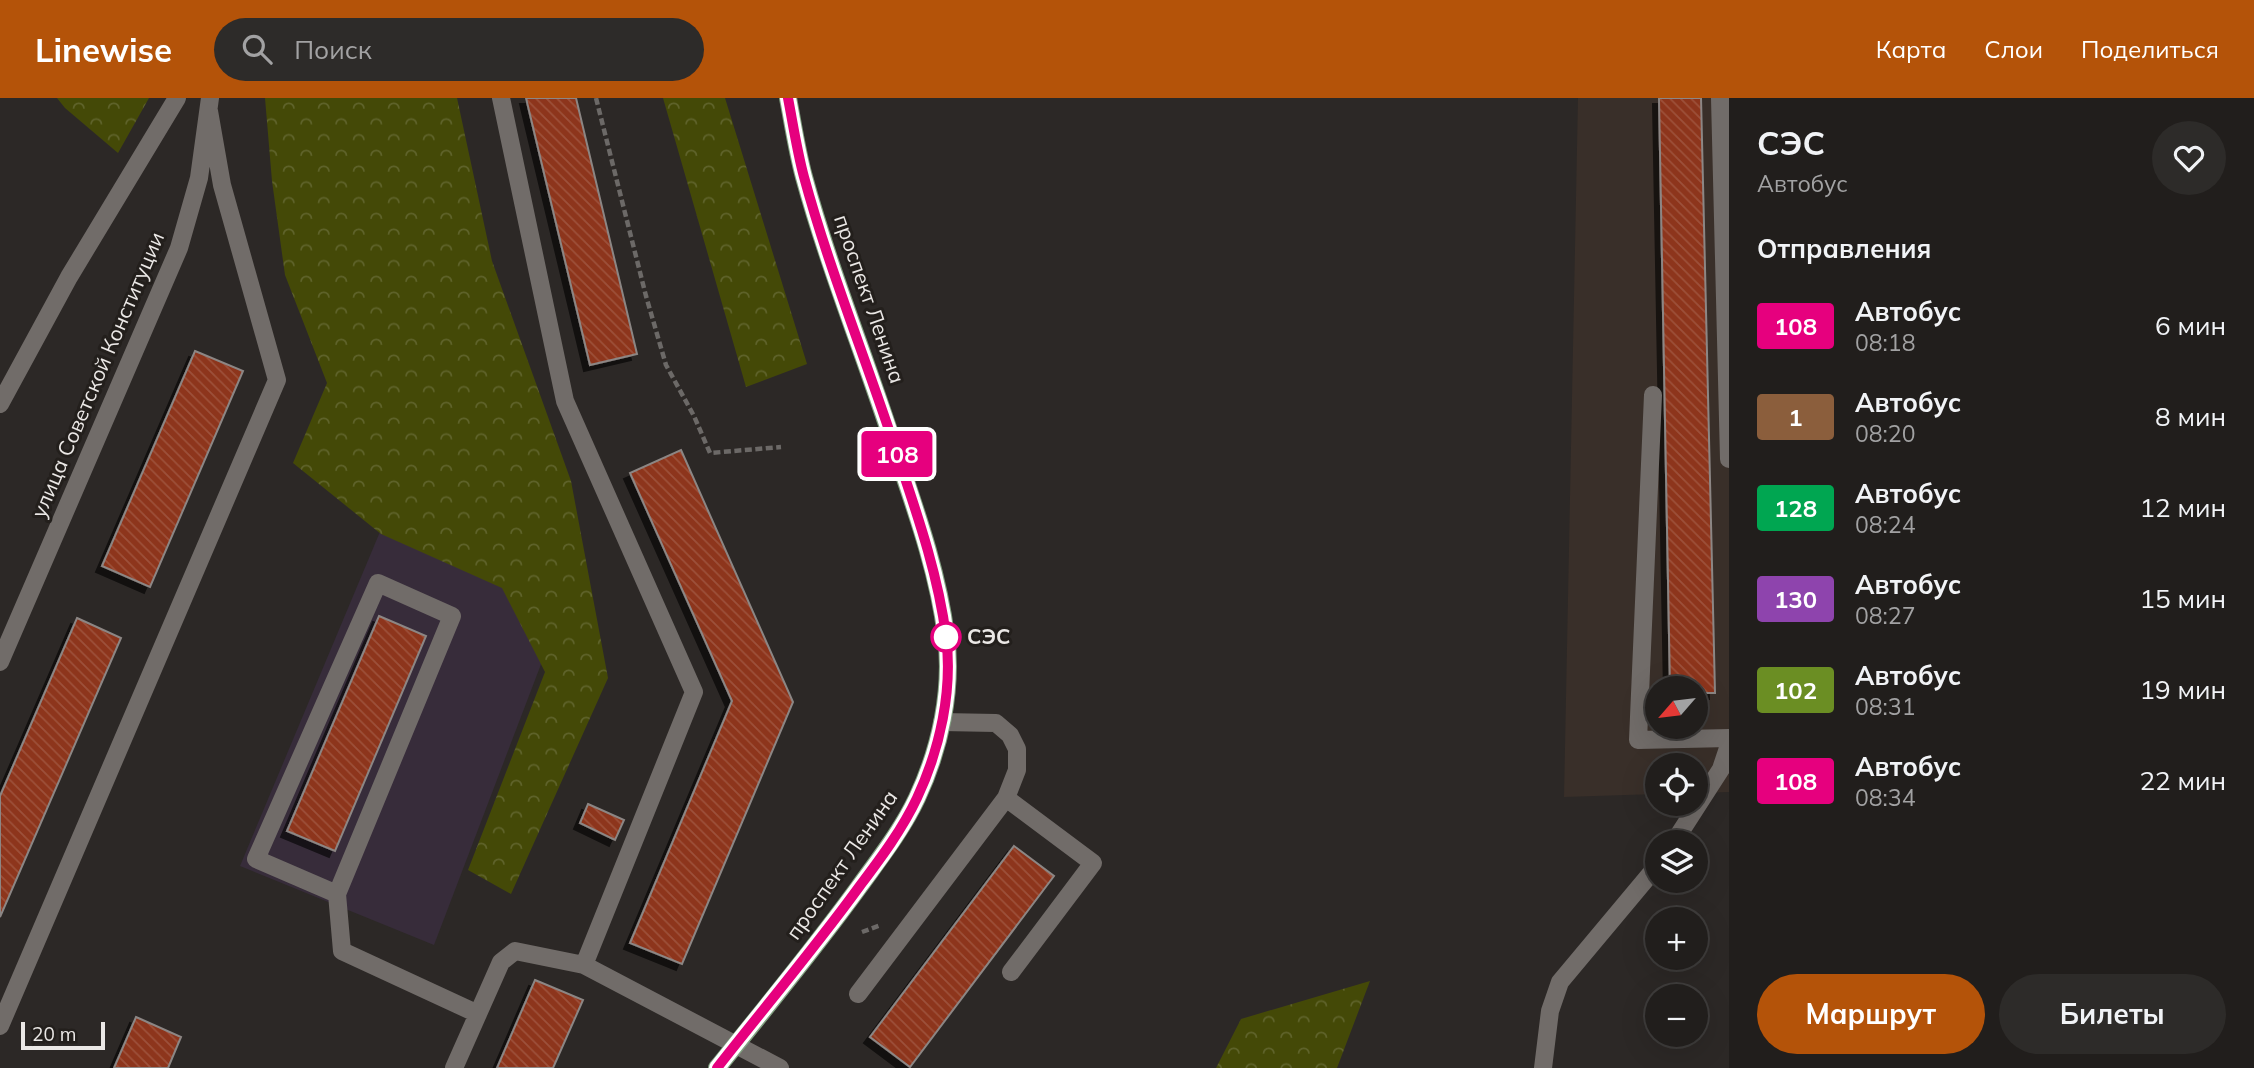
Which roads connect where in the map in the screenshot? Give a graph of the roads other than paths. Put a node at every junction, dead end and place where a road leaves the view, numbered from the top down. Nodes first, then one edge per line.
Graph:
1 (177, 98) edge
2 (501, 98) edge
3 (788, 98) edge
4 (1720, 98) edge
5 (210, 105) edge
6 (1653, 395) dead end
7 (0, 404) edge
8 (1729, 459) edge
9 (0, 662) edge
10 (942, 722) junction
11 (1729, 738) edge
12 (1729, 745) edge
13 (1006, 798) junction
14 (1682, 830) edge
15 (1645, 880) edge
16 (337, 894) junction
17 (584, 965) junction
18 (1011, 972) dead end
19 (858, 994) dead end
20 (478, 1014) junction
21 (0, 1026) edge
22 (735, 1043) junction
23 (772, 1066) edge
24 (454, 1068) edge
25 (717, 1068) edge
26 (1543, 1068) edge

1 - 7 street
2 - 17 street
3 - 10 main road, проспект Ленина
4 - 8 street
5 - 9 street, улица Советской Конституции
5 - 21 street
6 - 11 street
10 - 13 street
10 - 22 main road, проспект Ленина
12 - 14 street
13 - 18 street
13 - 19 street
15 - 26 street
16 - 16 street
16 - 20 street
17 - 20 street
17 - 22 street
20 - 24 street
22 - 23 street
22 - 25 main road, проспект Ленина

